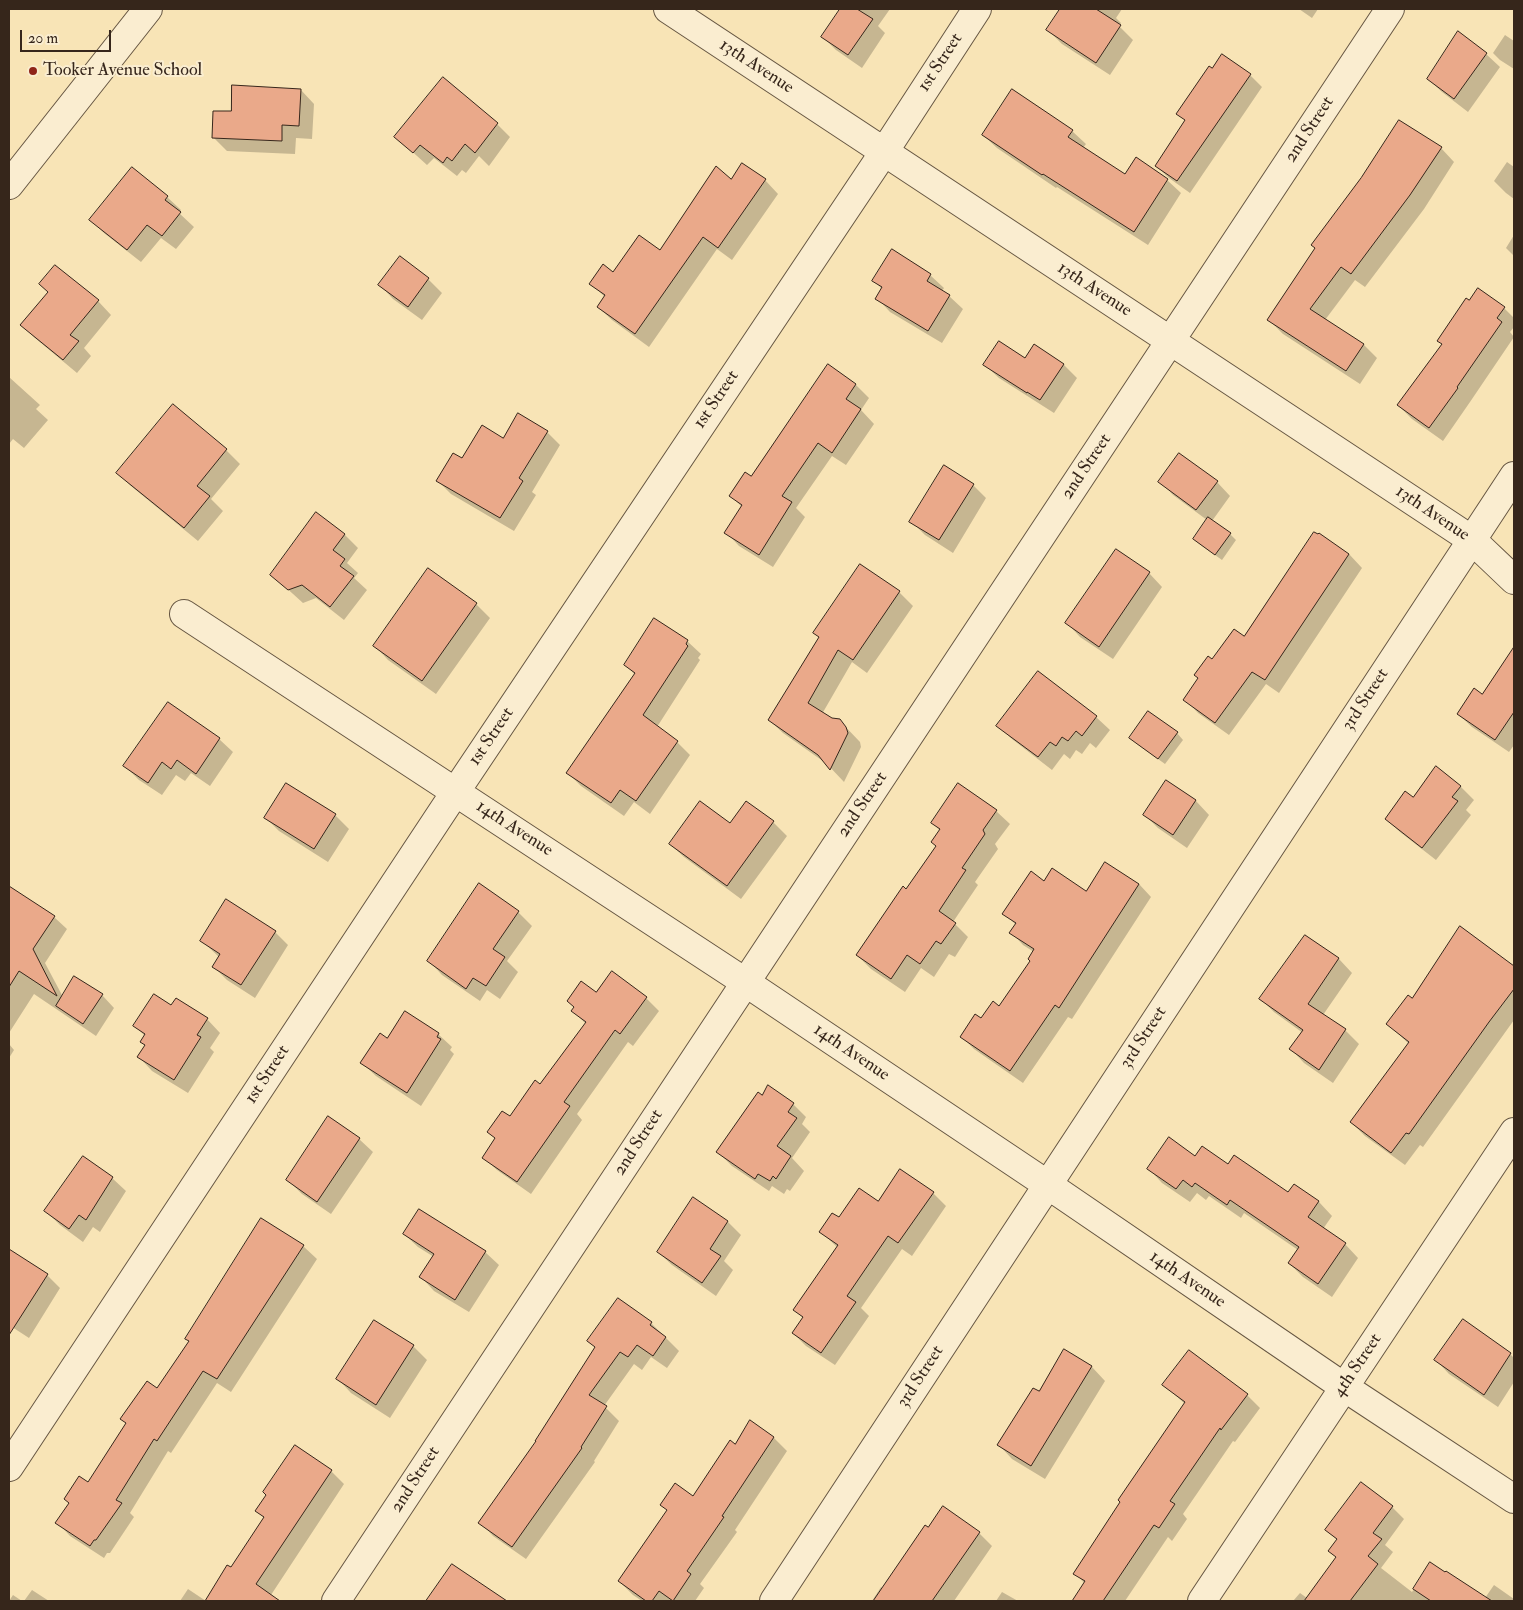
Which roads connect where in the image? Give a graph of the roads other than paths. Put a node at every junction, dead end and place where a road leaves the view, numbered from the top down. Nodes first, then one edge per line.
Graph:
1 (148, 9) edge
2 (668, 9) edge
3 (977, 9) edge
4 (1390, 9) edge
5 (884, 152) junction
6 (9, 185) edge
7 (1171, 341) junction
8 (1514, 476) edge
9 (1472, 540) junction
10 (1514, 580) edge
11 (184, 614) dead end
12 (456, 791) junction
13 (745, 982) junction
14 (1514, 1132) edge
15 (1048, 1185) junction
16 (1344, 1387) junction
17 (9, 1467) edge
18 (1514, 1499) edge
19 (336, 1601) edge
20 (774, 1601) edge
21 (1202, 1601) edge

1 - 6 street
2 - 5 street, 13th Avenue
3 - 5 street, 1st Street
4 - 7 street, 2nd Street
5 - 7 street, 13th Avenue
5 - 12 street, 1st Street
7 - 9 street, 13th Avenue
7 - 13 street, 2nd Street
8 - 9 street, 3rd Street
9 - 10 street, 13th Avenue
9 - 15 street, 3rd Street
11 - 12 street, 14th Avenue
12 - 13 street, 14th Avenue
12 - 17 street, 1st Street
13 - 15 street, 14th Avenue
13 - 19 street, 2nd Street
14 - 16 street, 4th Street
15 - 16 street, 14th Avenue
15 - 20 street, 3rd Street
16 - 18 street, 14th Avenue
16 - 21 street, 4th Street

